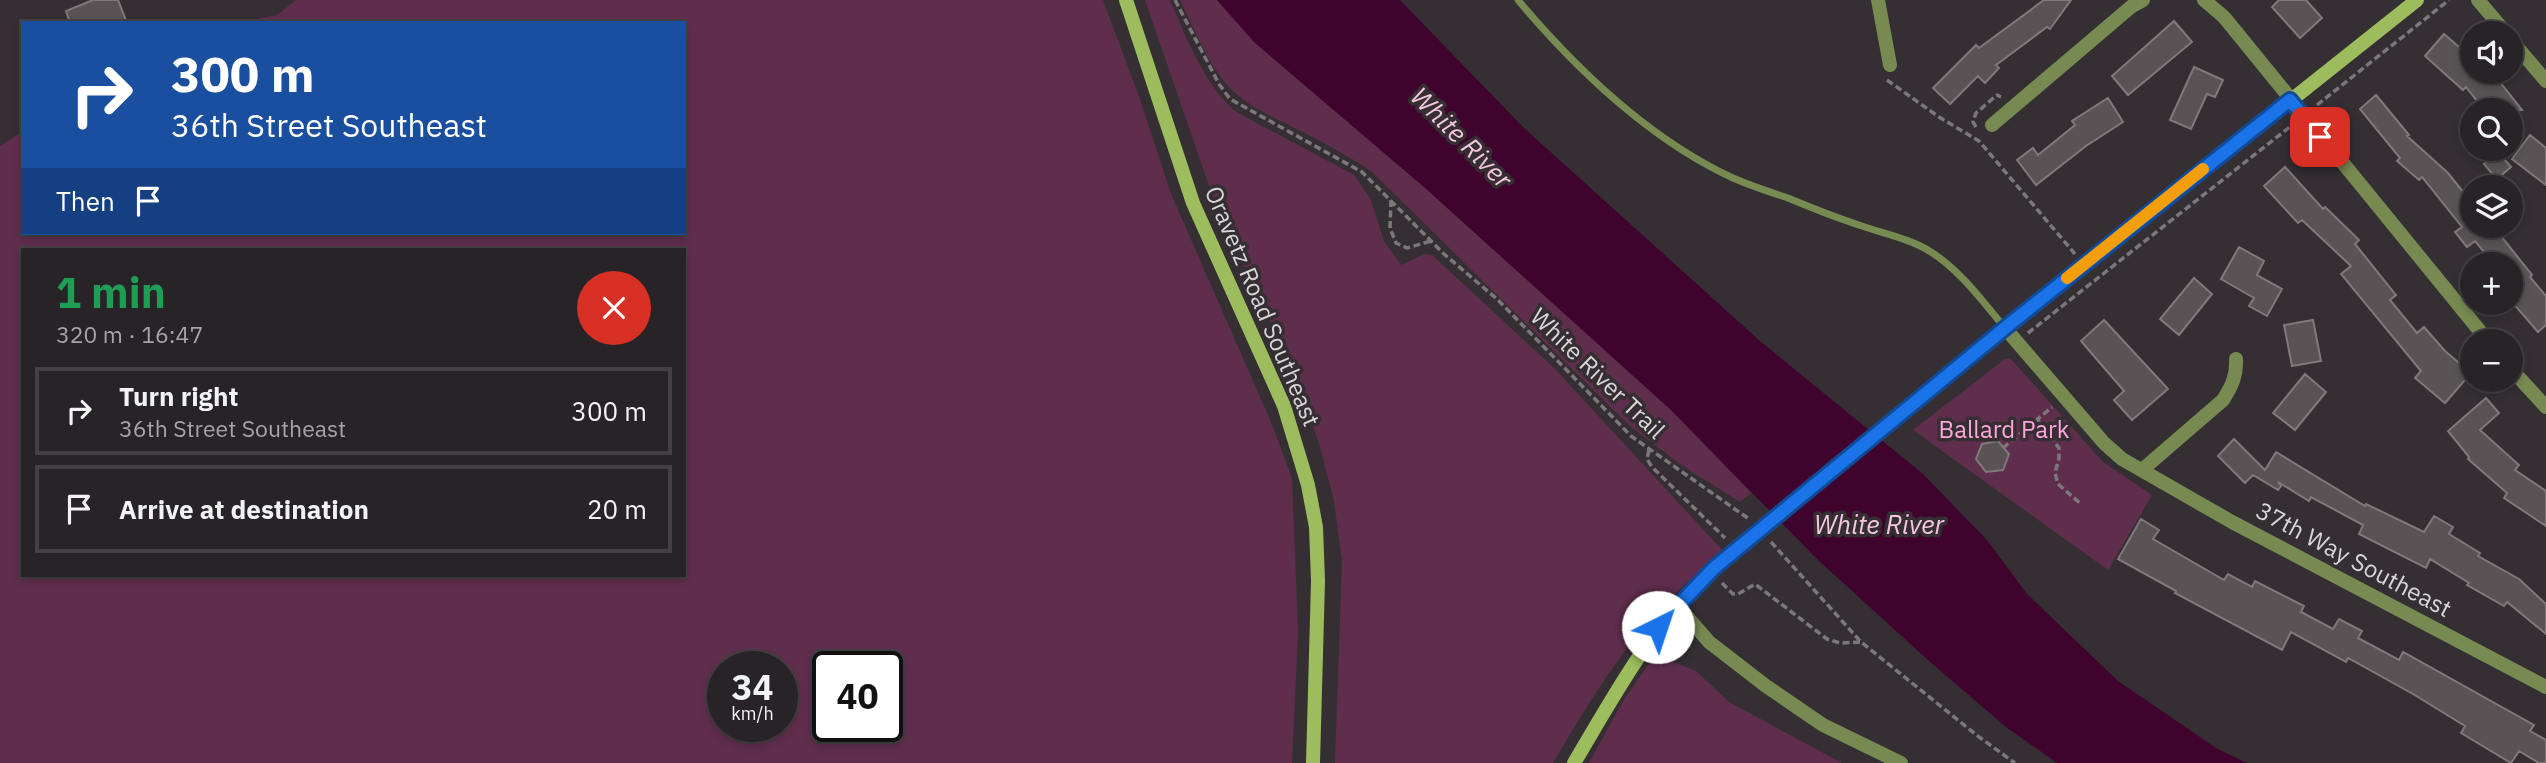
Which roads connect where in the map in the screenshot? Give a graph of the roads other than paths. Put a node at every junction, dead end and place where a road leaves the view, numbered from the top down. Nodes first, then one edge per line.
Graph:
1 (1126, 0) edge
2 (1518, 0) edge
3 (1878, 0) edge
4 (2143, 0) edge
5 (2204, 0) edge
6 (2417, 0) edge
7 (2478, 0) edge
8 (2496, 21) edge
9 (2523, 54) edge
10 (1890, 65) road end
11 (2546, 81) edge
12 (2290, 100) junction
13 (1992, 125) dead end
14 (2005, 328) junction
15 (2478, 329) edge
16 (2236, 359) dead end
17 (2523, 382) edge
18 (2546, 407) edge
19 (2142, 470) junction
20 (1677, 605) junction
21 (2546, 687) edge
22 (1313, 763) edge
23 (1574, 763) edge
24 (1901, 763) edge

1 - 22 street, Oravetz Road Southeast
2 - 14 lane
3 - 10 street
4 - 13 street
5 - 12 street
6 - 12 street
7 - 8 street
9 - 11 street
12 - 14 street
12 - 15 street
14 - 19 street, 37th Way Southeast
14 - 20 street, bridge
16 - 19 street
17 - 18 street
19 - 21 street, 37th Way Southeast
20 - 23 street
20 - 24 street

